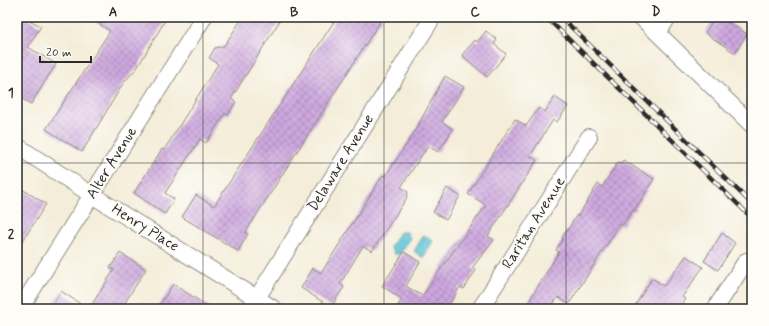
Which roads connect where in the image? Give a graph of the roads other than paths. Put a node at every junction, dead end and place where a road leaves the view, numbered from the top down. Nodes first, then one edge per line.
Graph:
1 (204, 17) edge
2 (433, 17) edge
3 (640, 17) edge
4 (668, 17) edge
5 (658, 33) junction
6 (752, 125) edge
7 (589, 138) dead end
8 (17, 146) edge
9 (92, 195) junction
10 (746, 261) dead end
11 (253, 304) edge
12 (20, 309) edge
13 (274, 309) edge
14 (480, 309) edge
15 (715, 309) edge

1 - 9 street, Alter Avenue
2 - 11 street, Delaware Avenue
3 - 5 street
4 - 5 street
5 - 6 street
7 - 14 street, Raritan Avenue
8 - 9 street, Henry Place
9 - 11 street, Henry Place
9 - 12 street, Alter Avenue
10 - 15 street
11 - 13 street, Henry Place

